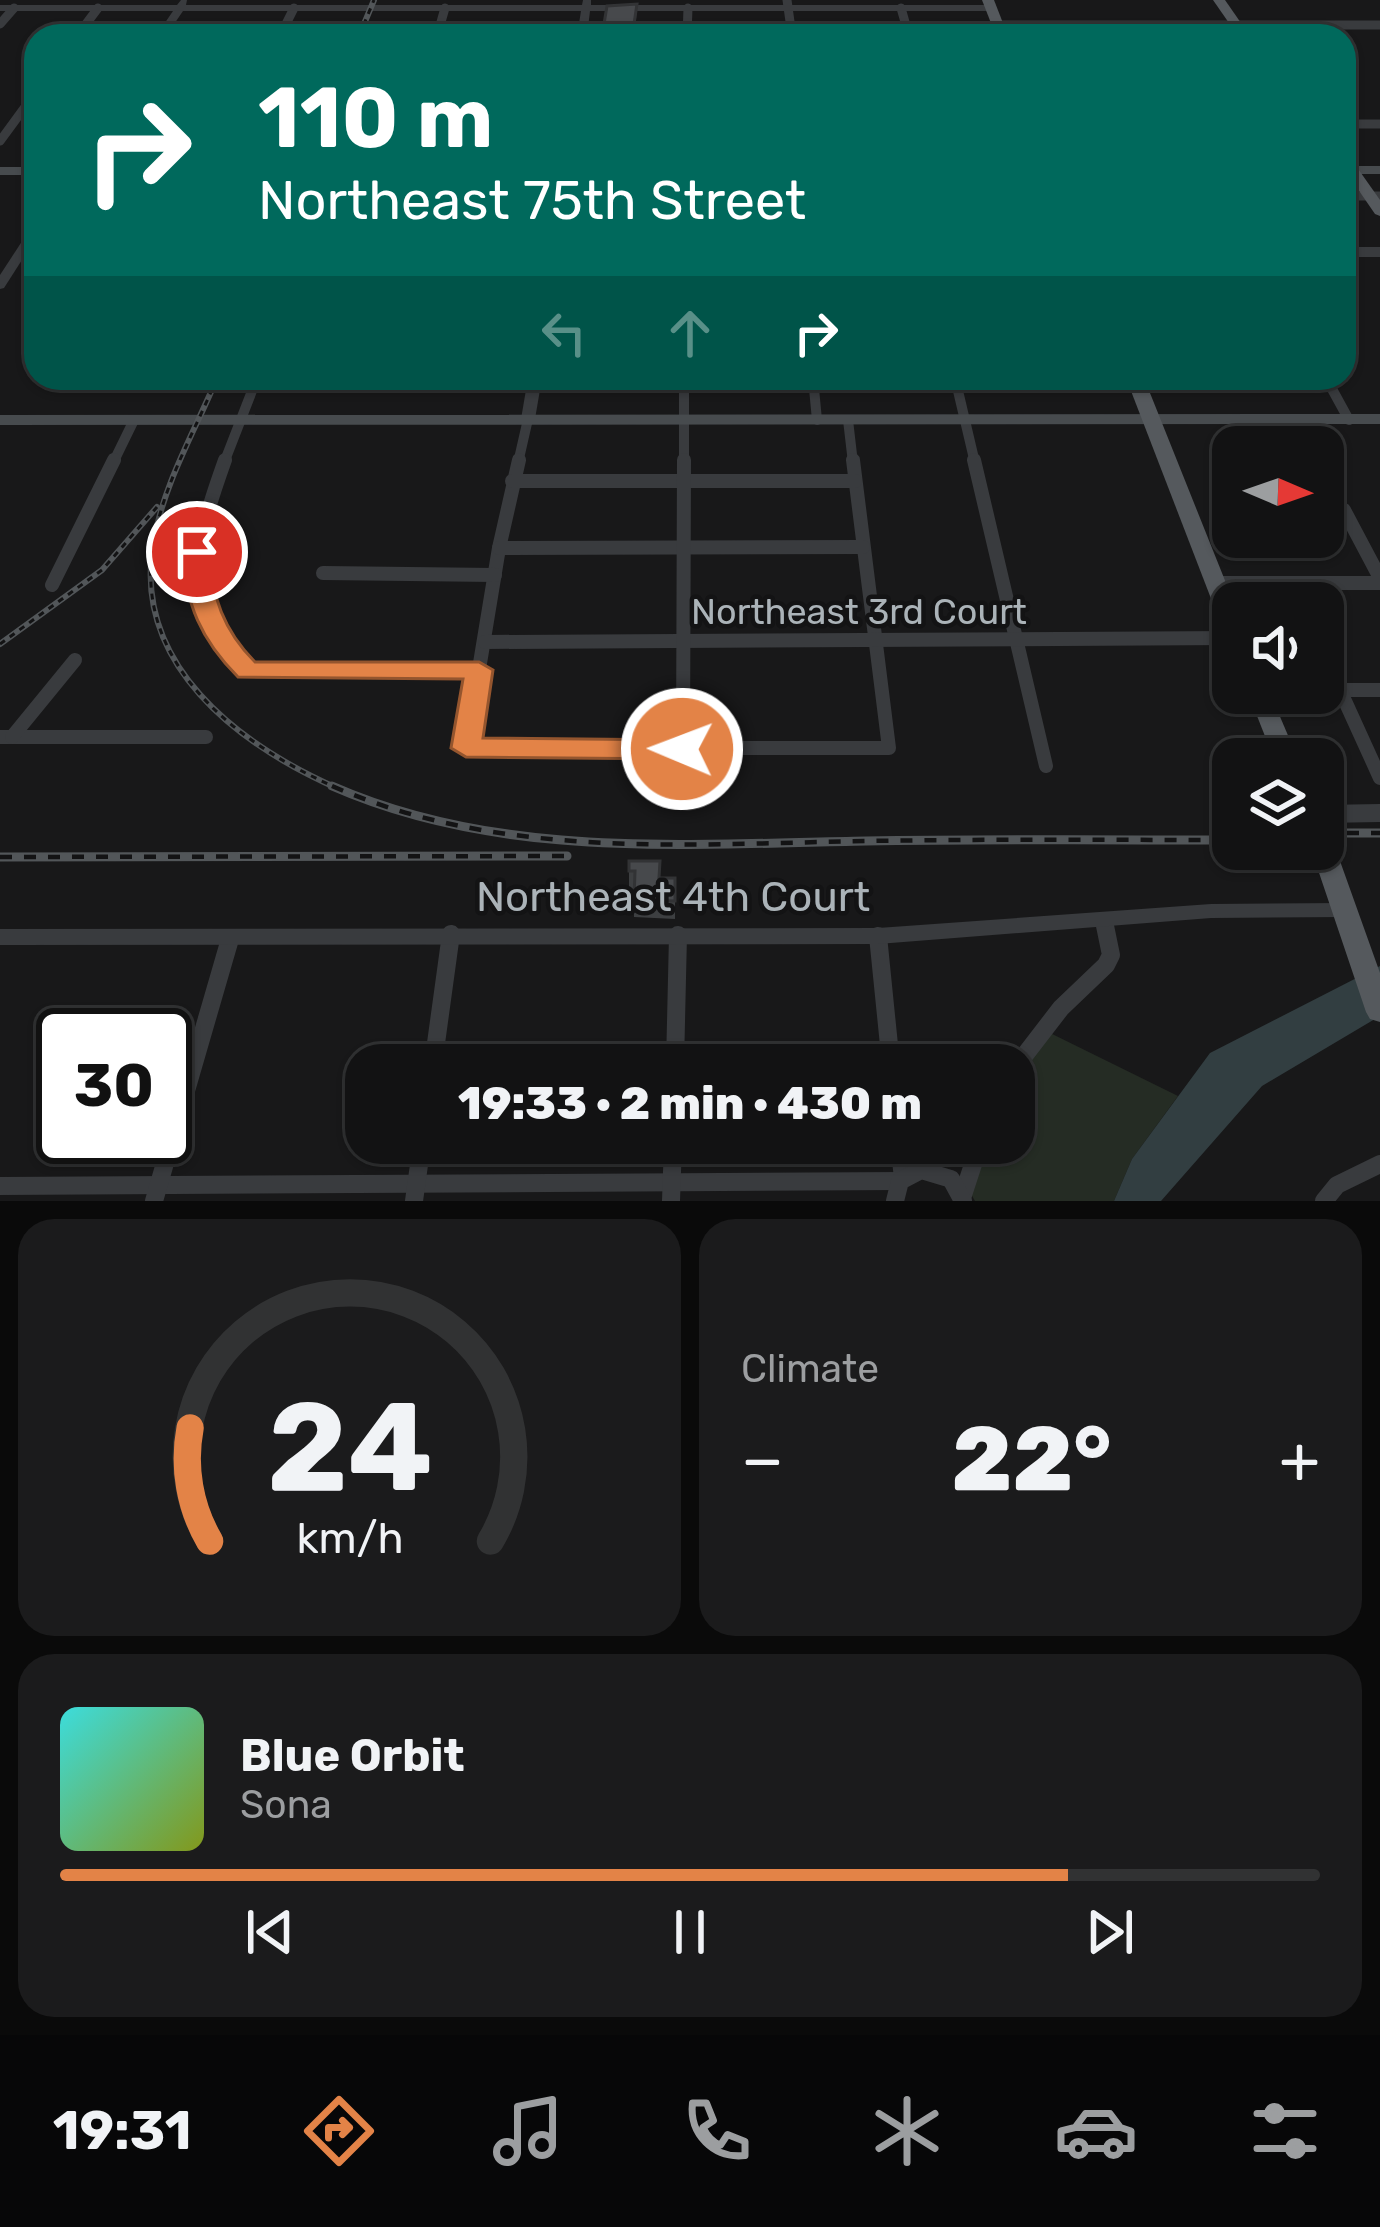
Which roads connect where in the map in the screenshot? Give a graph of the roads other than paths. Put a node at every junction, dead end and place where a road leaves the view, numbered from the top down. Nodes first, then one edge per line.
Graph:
1 (182, 4) edge
2 (340, 4) edge
3 (410, 4) edge
4 (470, 4) edge
5 (523, 4) edge
6 (587, 4) edge
7 (788, 4) edge
8 (990, 4) edge
9 (0, 8) edge
10 (14, 8) junction
11 (98, 8) junction
12 (294, 8) junction
13 (446, 8) junction
14 (688, 8) junction
15 (901, 8) junction
16 (0, 24) edge
17 (86, 24) edge
18 (286, 24) edge
19 (441, 24) edge
20 (688, 24) edge
21 (905, 24) edge
22 (24, 108) edge
23 (0, 141) edge
24 (1375, 196) edge
25 (1380, 211) edge
26 (24, 248) edge
27 (0, 285) edge
28 (252, 390) edge
29 (533, 390) edge
30 (685, 390) edge
31 (814, 390) edge
32 (958, 390) edge
33 (1139, 390) edge
34 (1333, 390) edge
35 (528, 419) junction
36 (1150, 419) junction
37 (1349, 419) junction
38 (0, 420) edge
39 (134, 420) junction
40 (241, 420) junction
41 (686, 420) junction
42 (817, 420) junction
43 (848, 420) junction
44 (964, 420) junction
45 (1379, 421) edge
46 (512, 481) junction
47 (683, 481) junction
48 (855, 481) junction
49 (1344, 510) dead end
50 (863, 547) junction
51 (499, 548) junction
52 (683, 548) junction
53 (323, 573) dead end
54 (495, 575) junction
55 (1380, 581) edge
56 (1215, 582) edge
57 (1298, 582) edge
58 (52, 585) dead end
59 (1212, 638) edge
60 (875, 640) junction
61 (1016, 640) junction
62 (683, 641) junction
63 (485, 642) junction
64 (75, 660) dead end
65 (479, 670) junction
66 (1344, 690) edge
67 (1380, 690) edge
68 (1344, 712) edge
69 (6, 737) edge
70 (206, 737) dead end
71 (682, 749) junction
72 (1046, 766) dead end
73 (1380, 778) edge
74 (1380, 813) edge
75 (1344, 814) edge
76 (1331, 870) edge
77 (1346, 910) junction
78 (1104, 921) junction
79 (452, 934) junction
80 (679, 935) junction
81 (878, 936) junction
82 (1, 939) edge
83 (230, 939) junction
84 (1372, 972) edge
85 (1380, 1012) edge
86 (436, 1044) edge
87 (676, 1044) edge
88 (889, 1044) edge
89 (1032, 1044) edge
90 (922, 1164) edge
91 (951, 1164) edge
92 (973, 1164) edge
93 (1380, 1164) edge
94 (934, 1172) junction
95 (0, 1186) edge
96 (898, 1190) edge
97 (415, 1193) edge
98 (671, 1193) edge
99 (156, 1194) edge
100 (963, 1198) edge
101 (1324, 1201) edge

1 - 11 street
1 - 12 street
2 - 3 street
2 - 12 street
3 - 13 street
4 - 5 street
4 - 13 street
5 - 6 street
6 - 14 street
7 - 14 street
7 - 15 street
8 - 15 street
9 - 10 street
10 - 11 street
10 - 16 street
11 - 17 street
12 - 18 street
13 - 19 street
14 - 20 street
15 - 21 street
22 - 23 street
24 - 25 main road
26 - 27 street
28 - 40 street
29 - 35 street
30 - 41 street
31 - 42 street
32 - 44 street
33 - 36 main road
34 - 37 street
35 - 40 main road
35 - 41 main road
35 - 46 street
36 - 37 main road
36 - 44 main road
36 - 56 main road
37 - 45 main road
38 - 39 main road
39 - 40 main road
39 - 58 street
40 - 65 street
41 - 42 main road
41 - 47 street
42 - 43 main road
43 - 44 main road
43 - 48 street
44 - 61 street
46 - 47 street
46 - 51 street
47 - 48 street
47 - 52 street
48 - 50 street
49 - 55 street
50 - 52 street
50 - 60 street
51 - 52 street
51 - 54 street
52 - 62 street
53 - 54 street
54 - 63 street
55 - 57 street
59 - 61 street, Northeast 3rd Court
60 - 61 street, Northeast 3rd Court
60 - 62 street, Northeast 3rd Court
60 - 71 street
61 - 72 street
62 - 63 street, Northeast 3rd Court
62 - 71 street
63 - 65 street
64 - 69 street
65 - 71 street
66 - 67 street
68 - 73 street
69 - 70 street
74 - 75 street
76 - 77 main road
77 - 78 street, Northeast 4th Court
77 - 84 main road
78 - 81 street, Northeast 4th Court
78 - 89 street
79 - 80 street, Northeast 4th Court
79 - 83 street, Northeast 4th Court
79 - 86 street
80 - 81 street, Northeast 4th Court
80 - 87 street
81 - 88 street
82 - 83 street, Northeast 4th Court
83 - 99 street
84 - 85 main road
90 - 94 street
91 - 94 street
92 - 100 street
93 - 101 street
94 - 96 street
94 - 100 street
95 - 99 street
96 - 98 street
97 - 98 street
97 - 99 street

